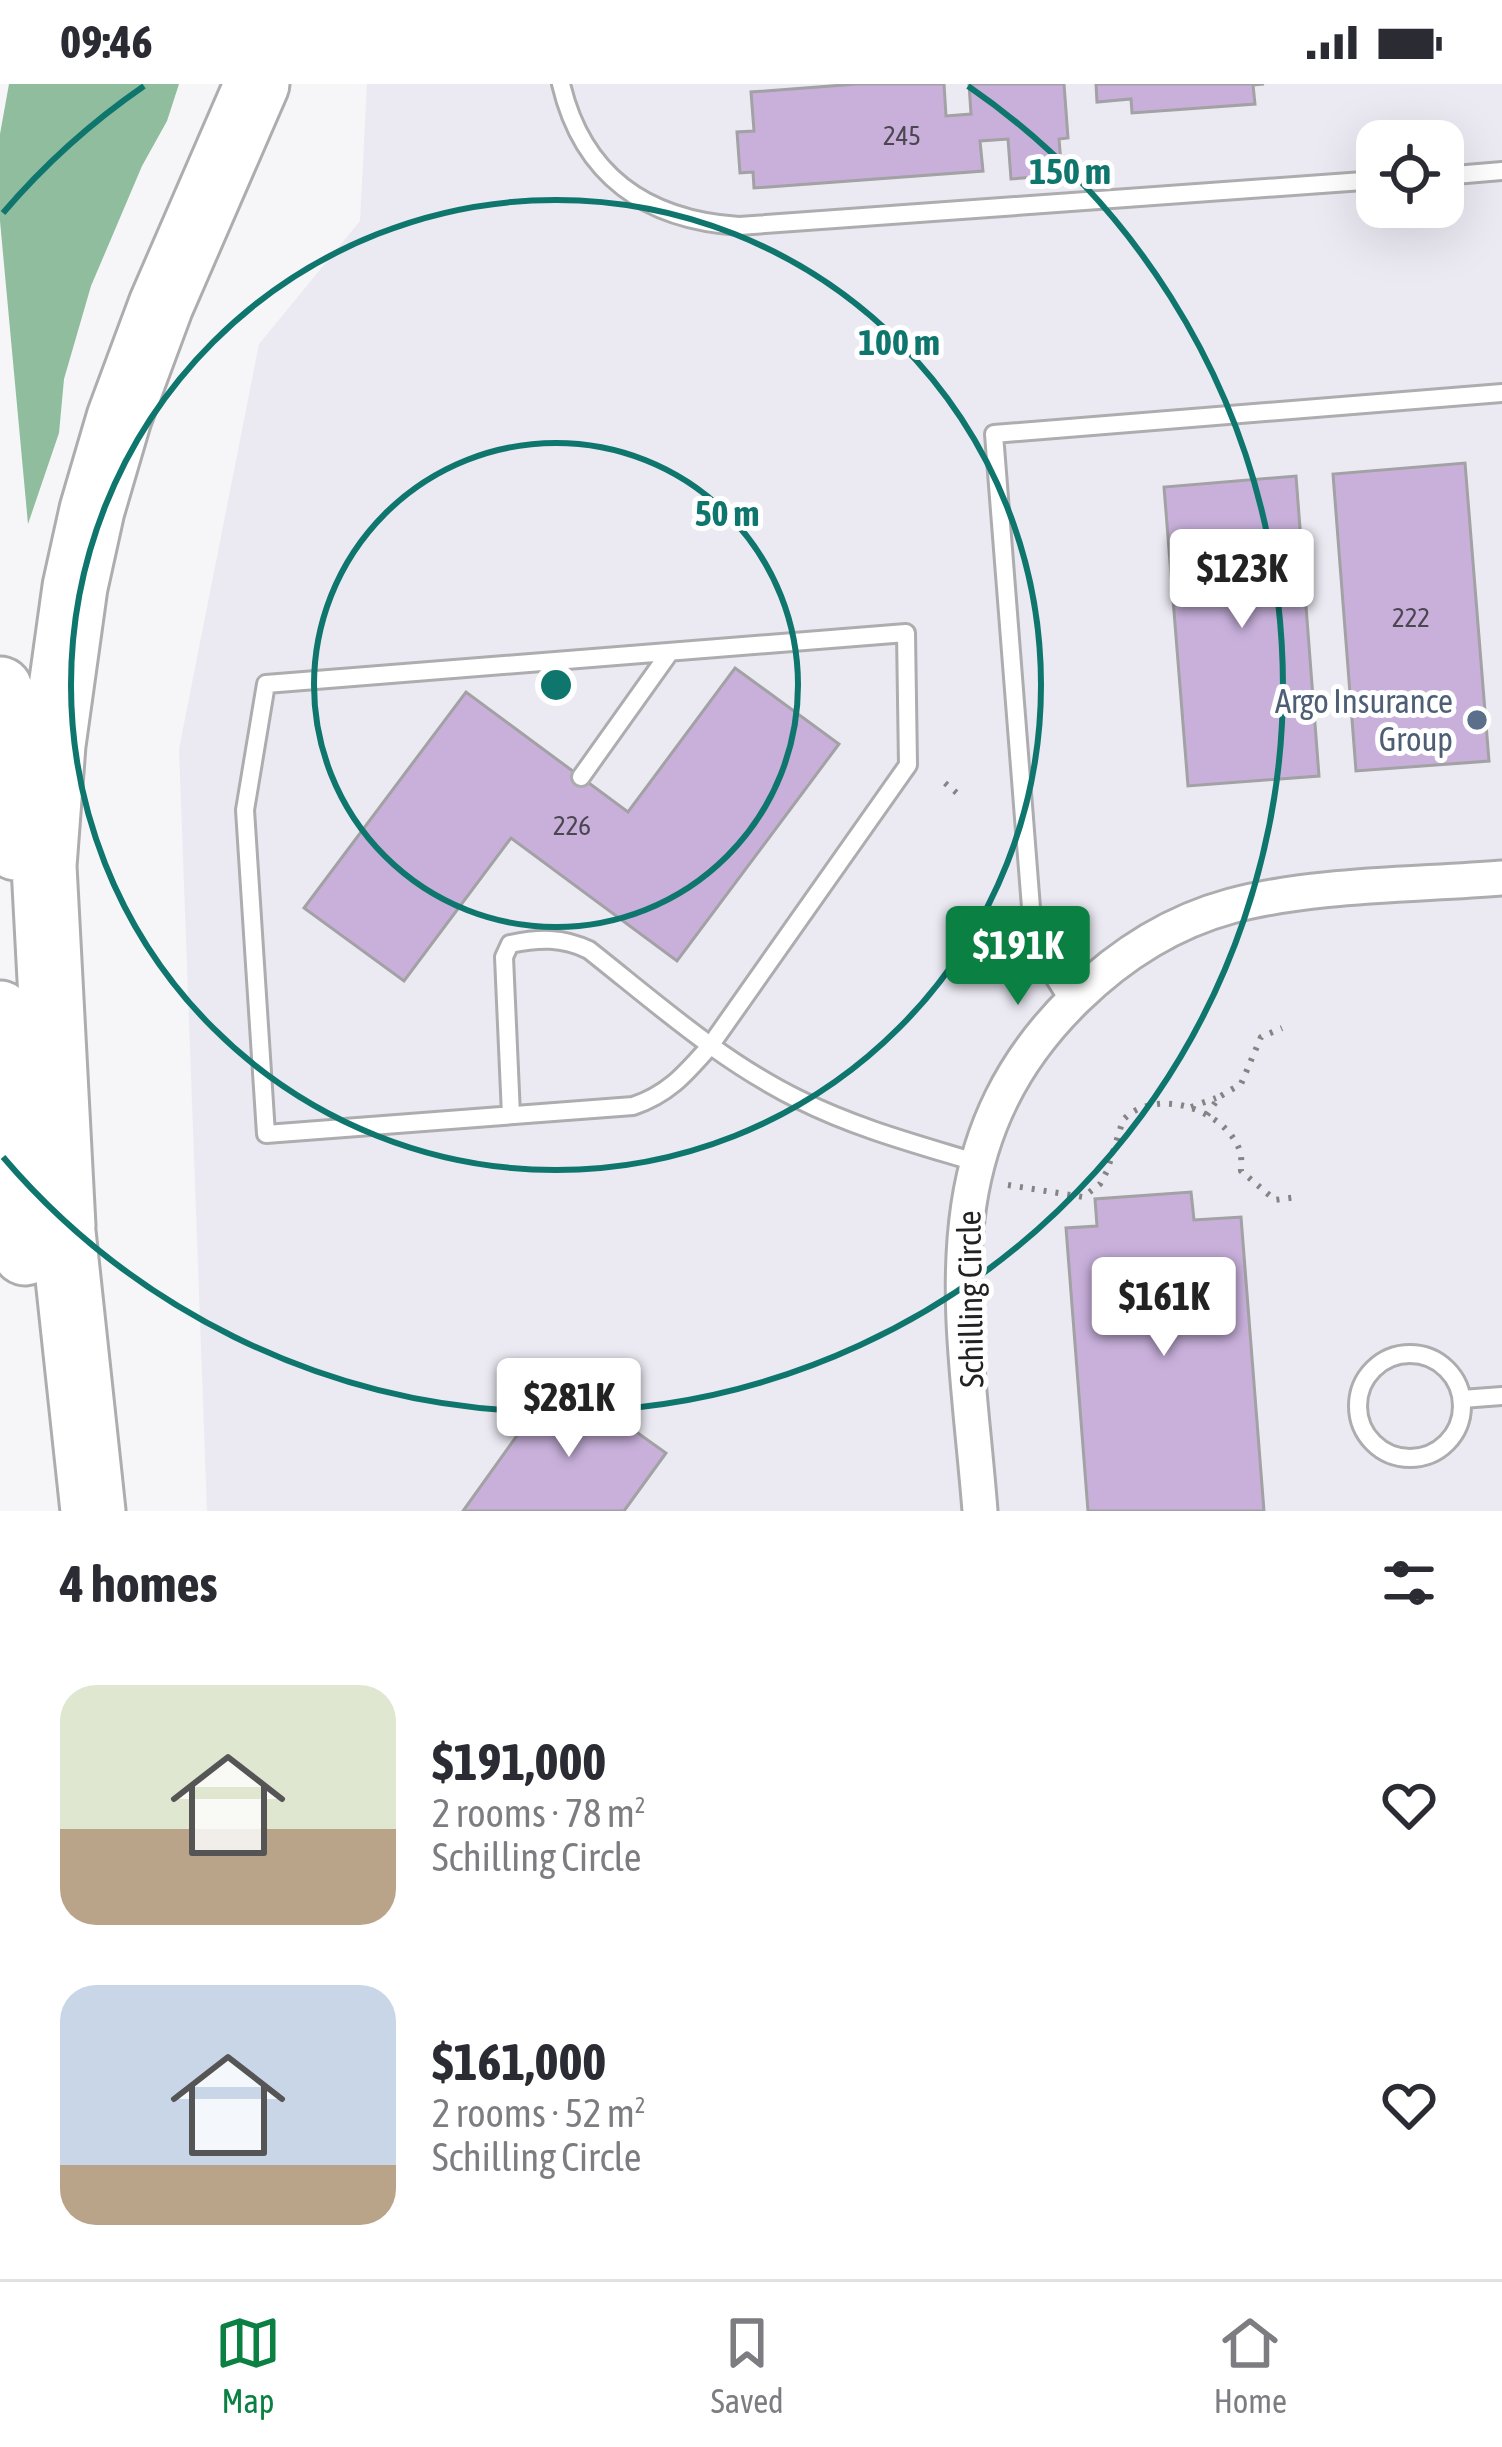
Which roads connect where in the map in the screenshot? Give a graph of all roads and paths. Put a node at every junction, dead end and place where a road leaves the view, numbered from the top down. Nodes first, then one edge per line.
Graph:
1 (256, 84) edge
2 (561, 84) edge
3 (1502, 171) edge
4 (1464, 174) edge
5 (1356, 182) edge
6 (1502, 393) edge
7 (670, 652) junction
8 (0, 689) edge
9 (581, 777) dead end
10 (945, 783) dead end
11 (958, 794) dead end
12 (1502, 878) edge
13 (1070, 1004) junction
14 (0, 1013) edge
15 (1282, 1028) dead end
16 (710, 1046) junction
17 (1219, 1096) junction
18 (1191, 1107) junction
19 (511, 1115) junction
20 (1207, 1115) junction
21 (975, 1162) junction
22 (1008, 1185) dead end
23 (1297, 1197) dead end
24 (64, 1226) junction
25 (1502, 1396) edge
26 (1462, 1399) junction
27 (54, 1511) edge
28 (94, 1511) edge
29 (980, 1511) edge

1 - 24 highway
2 - 5 lane
3 - 4 lane
6 - 13 lane
7 - 9 lane
7 - 16 lane
7 - 19 lane
8 - 24 highway
10 - 11 path
12 - 13 street, Schilling Circle
13 - 21 street, Schilling Circle
14 - 27 highway
15 - 17 path
16 - 19 lane
16 - 19 lane
16 - 21 lane
17 - 18 path
17 - 20 path
18 - 20 path
18 - 22 path
20 - 23 path
21 - 29 street, Schilling Circle
24 - 28 highway
25 - 26 lane
26 - 26 lane

